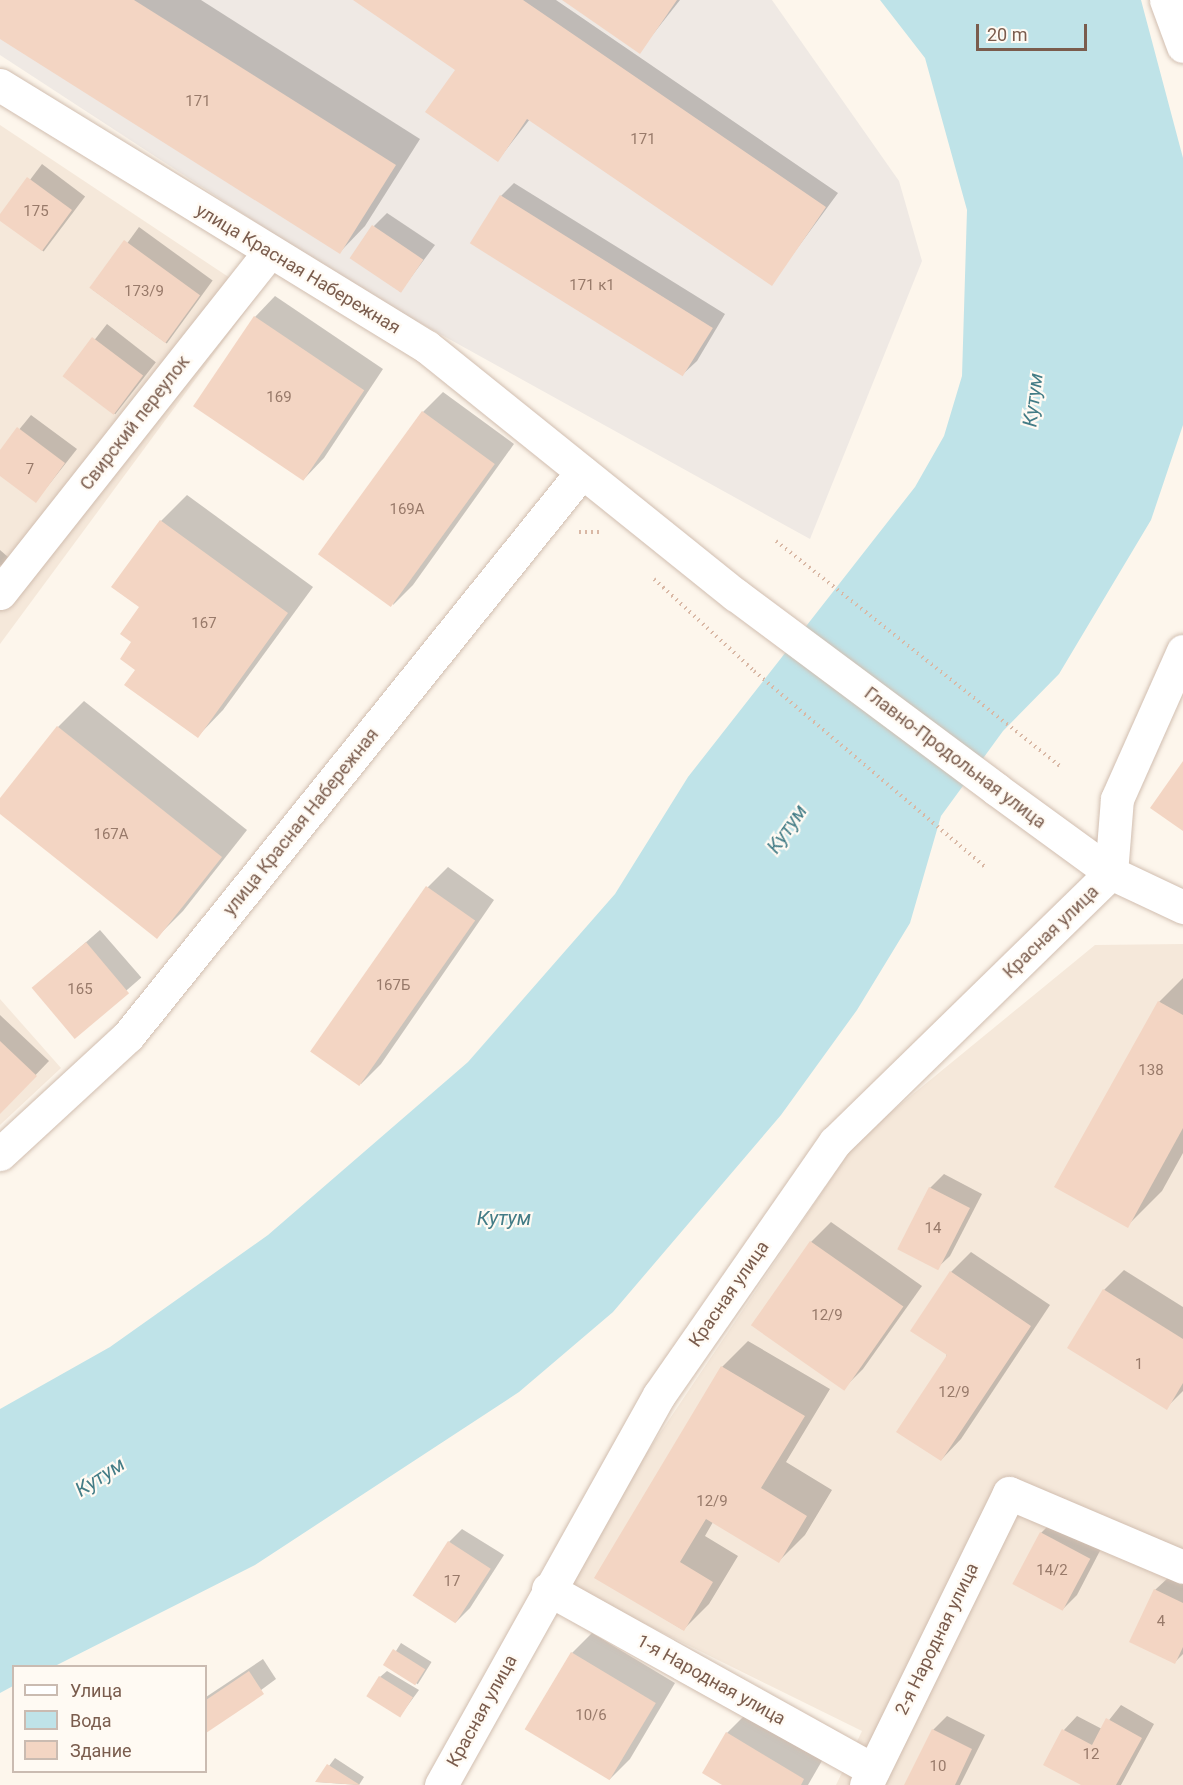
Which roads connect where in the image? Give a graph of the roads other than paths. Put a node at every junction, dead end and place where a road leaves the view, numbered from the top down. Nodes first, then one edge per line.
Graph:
1 (1166, 0) edge
2 (1183, 46) edge
3 (0, 85) edge
4 (269, 252) junction
5 (582, 472) junction
6 (0, 593) edge
7 (736, 595) joint
8 (1183, 651) edge
9 (1111, 873) junction
10 (1183, 907) edge
11 (0, 1154) edge
12 (1183, 1567) edge
13 (548, 1590) junction
14 (869, 1778) edge
15 (441, 1785) edge

1 - 2 street
3 - 4 street, улица Красная Набережная
4 - 5 street, улица Красная Набережная
4 - 6 street, Свирский переулок
5 - 7 street, улица Красная Набережная
5 - 11 street, улица Красная Набережная
7 - 9 street, Главно-Продольная улица
8 - 9 street
9 - 10 street, Главно-Продольная улица
9 - 13 street, Красная улица
12 - 14 street, 2-я Народная улица
13 - 14 street, 1-я Народная улица
13 - 15 street, Красная улица

